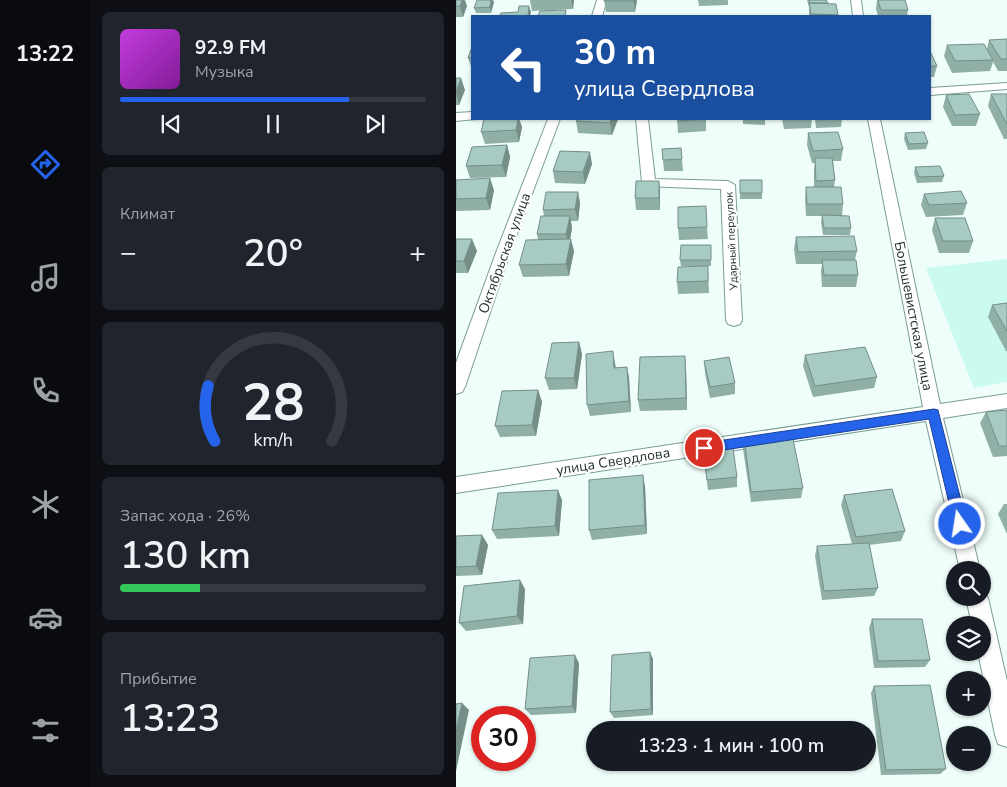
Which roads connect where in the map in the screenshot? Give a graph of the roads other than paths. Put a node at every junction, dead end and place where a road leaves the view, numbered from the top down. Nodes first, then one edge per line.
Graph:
1 (602, 0) edge
2 (856, 0) edge
3 (597, 15) edge
4 (858, 15) edge
5 (1007, 86) edge
6 (931, 92) edge
7 (471, 116) edge
8 (456, 117) edge
9 (554, 120) edge
10 (642, 120) edge
11 (874, 120) edge
12 (734, 320) dead end
13 (456, 387) edge
14 (1007, 401) edge
15 (934, 414) junction
16 (456, 485) edge
17 (968, 561) edge
18 (978, 606) edge
19 (1007, 734) edge

1 - 3 street
2 - 4 street
5 - 6 street
7 - 8 street
9 - 13 street, Октябрьская улица
10 - 12 street, Ударный переулок
11 - 15 street, Большевистская улица
14 - 15 street, улица Свердлова
15 - 16 street, улица Свердлова
15 - 17 street, Большевистская улица
18 - 19 street

